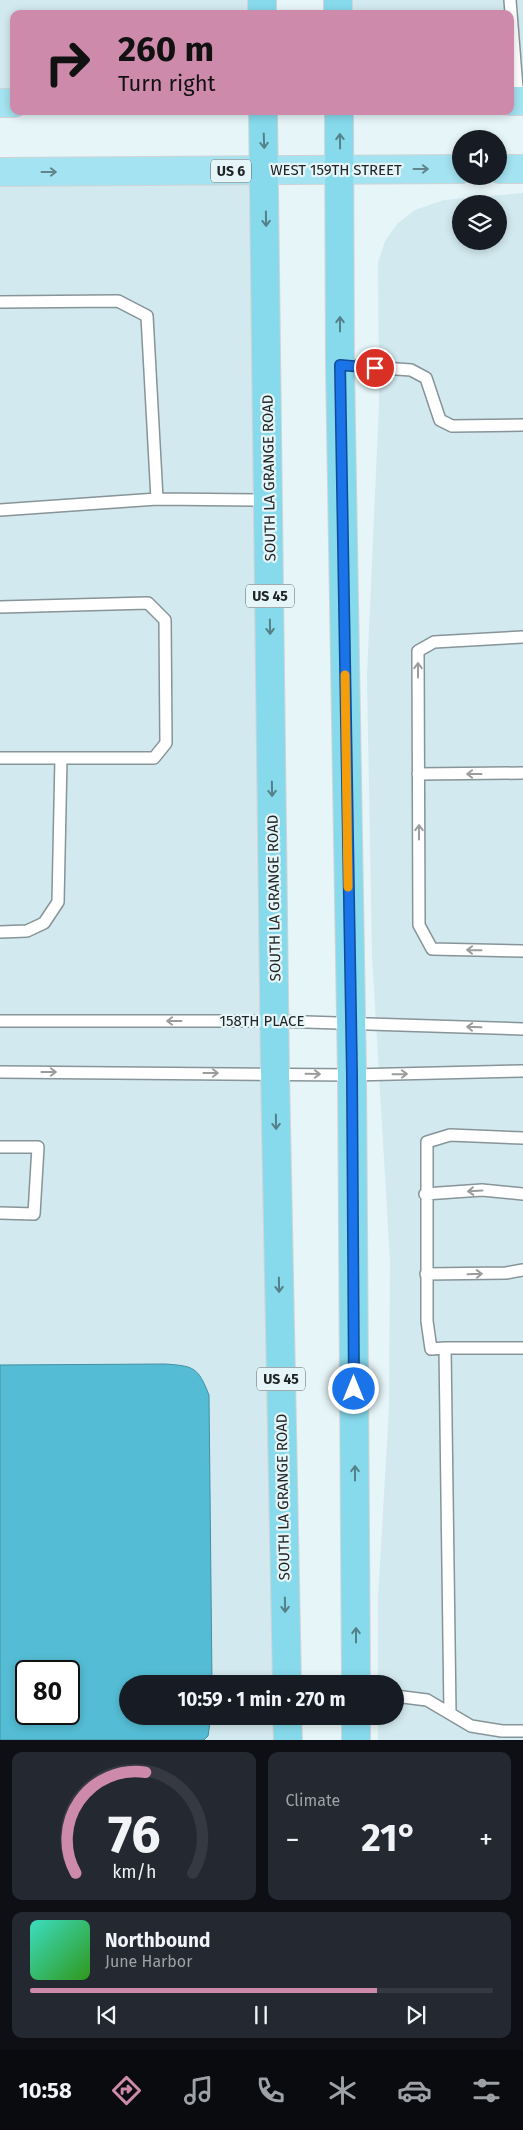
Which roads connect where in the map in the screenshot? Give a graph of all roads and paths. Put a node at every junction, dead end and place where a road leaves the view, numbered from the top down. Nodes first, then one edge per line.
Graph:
1 (510, 0) edge
2 (517, 14) edge
3 (517, 101) edge
4 (263, 115) edge
5 (340, 115) edge
6 (523, 168) edge
7 (452, 169) edge
8 (507, 169) edge
9 (265, 170) junction
10 (340, 170) junction
11 (0, 172) edge
12 (0, 302) edge
13 (340, 365) junction
14 (523, 425) edge
15 (157, 500) junction
16 (269, 500) junction
17 (0, 510) edge
18 (0, 607) edge
19 (523, 637) edge
20 (0, 758) edge
21 (61, 758) junction
22 (523, 773) edge
23 (418, 774) junction
24 (0, 932) edge
25 (523, 950) edge
26 (0, 1021) edge
27 (275, 1021) junction
28 (350, 1022) junction
29 (523, 1029) edge
30 (523, 1071) edge
31 (0, 1072) edge
32 (275, 1074) junction
33 (352, 1075) junction
34 (523, 1138) edge
35 (0, 1147) edge
36 (425, 1194) junction
37 (523, 1194) edge
38 (0, 1213) edge
39 (523, 1270) edge
40 (426, 1274) junction
41 (445, 1348) junction
42 (523, 1348) edge
43 (286, 1675) edge
44 (356, 1675) edge
45 (404, 1697) edge
46 (450, 1713) junction
47 (287, 1725) edge
48 (356, 1725) edge
49 (523, 1731) edge
50 (288, 1740) edge
51 (356, 1740) edge

1 - 2 lane
2 - 3 lane
4 -> 9 highway, SOUTH LA GRANGE ROAD / US 45
10 -> 5 highway
6 - 8 main road
10 -> 7 main road, WEST 159TH STREET / US 6
9 - 10 main road, WEST 159TH STREET / US 6
11 -> 9 main road, WEST 159TH STREET / US 6
9 -> 16 highway, SOUTH LA GRANGE ROAD / US 45
13 -> 10 highway
12 - 15 lane
13 - 14 lane
13 - 28 highway
15 - 16 lane
15 - 17 lane
16 -> 27 highway, SOUTH LA GRANGE ROAD / US 45
18 - 21 lane
23 -> 19 lane
20 - 21 lane
21 - 24 lane
22 -> 23 lane
25 -> 23 lane
27 -> 26 lane, 158TH PLACE
27 - 28 lane, 158TH PLACE
27 - 32 highway, SOUTH LA GRANGE ROAD / US 45
29 -> 28 lane, 158TH PLACE
28 - 33 highway
33 -> 30 lane
31 -> 32 lane
32 -> 33 lane
32 -> 43 highway, SOUTH LA GRANGE ROAD / US 45
44 -> 33 highway
34 - 36 lane
35 - 38 lane
37 -> 36 lane
36 - 40 lane
40 -> 39 lane
40 - 41 lane
41 - 42 lane
41 - 46 lane
45 - 46 lane
46 - 49 lane
47 - 50 highway
48 - 51 highway

